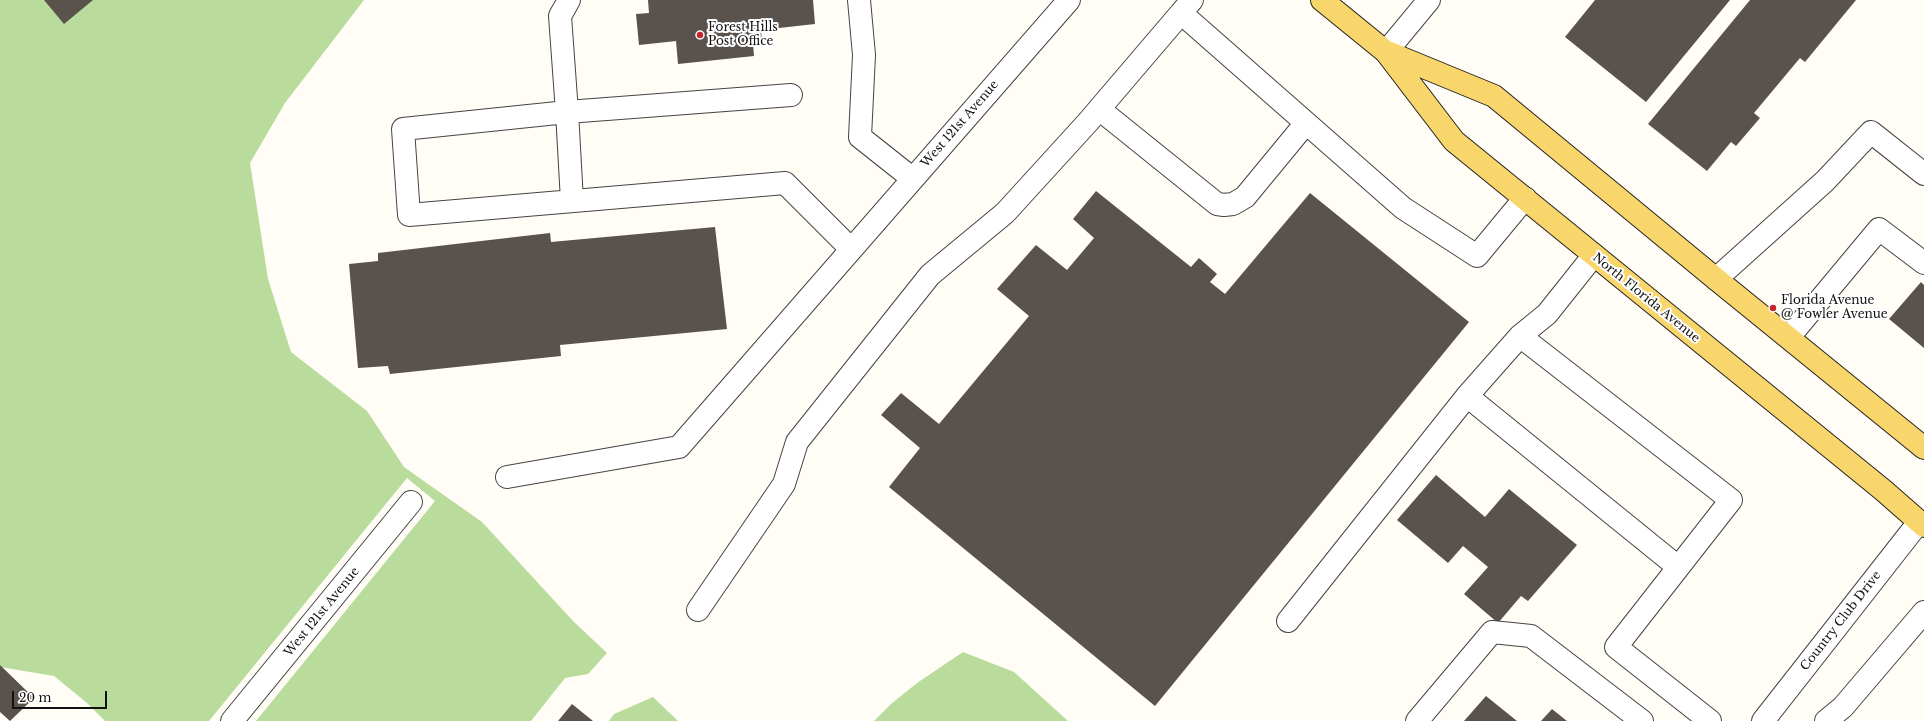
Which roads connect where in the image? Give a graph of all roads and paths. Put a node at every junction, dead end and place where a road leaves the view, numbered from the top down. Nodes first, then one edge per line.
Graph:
1 (569, 0) edge
2 (860, 0) edge
3 (1069, 0) edge
4 (1322, 0) edge
5 (1429, 0) edge
6 (1186, 6) edge
7 (1386, 52) junction
8 (791, 95) dead end
9 (1099, 109) junction
10 (567, 112) junction
11 (1306, 123) junction
12 (1924, 174) edge
13 (913, 179) junction
14 (1525, 198) junction
15 (572, 201) junction
16 (851, 249) junction
17 (1594, 255) junction
18 (1924, 263) edge
19 (1716, 279) junction
20 (1520, 336) junction
21 (1789, 337) junction
22 (1467, 396) junction
23 (1924, 448) edge
24 (507, 478) dead end
25 (411, 502) dead end
26 (1922, 522) edge
27 (1678, 567) junction
28 (698, 610) dead end
29 (1924, 612) edge
30 (1288, 621) dead end
31 (232, 721) edge
32 (1417, 721) edge
33 (1642, 721) edge
34 (1710, 721) edge
35 (1763, 721) edge
36 (1826, 721) edge

1 - 10 street
2 - 13 street
3 - 13 street, West 121st Avenue
4 - 7 main road, North Florida Avenue
5 - 7 street
6 - 9 street
6 - 11 street
7 - 14 main road, North Florida Avenue
7 - 19 main road, North Florida Avenue
8 - 10 street
9 - 11 street
9 - 28 street
10 - 15 street
10 - 15 street
11 - 14 street
12 - 19 street
13 - 16 street, West 121st Avenue
14 - 17 main road, North Florida Avenue
15 - 16 street
16 - 24 street, West 121st Avenue
17 - 20 street
17 - 26 main road, North Florida Avenue
18 - 21 street
19 - 21 main road, North Florida Avenue
20 - 22 street
20 - 27 street
21 - 23 main road, North Florida Avenue
22 - 27 street
22 - 30 street
25 - 31 street, West 121st Avenue
26 - 35 street, Country Club Drive
27 - 34 street
29 - 36 street
32 - 33 street

